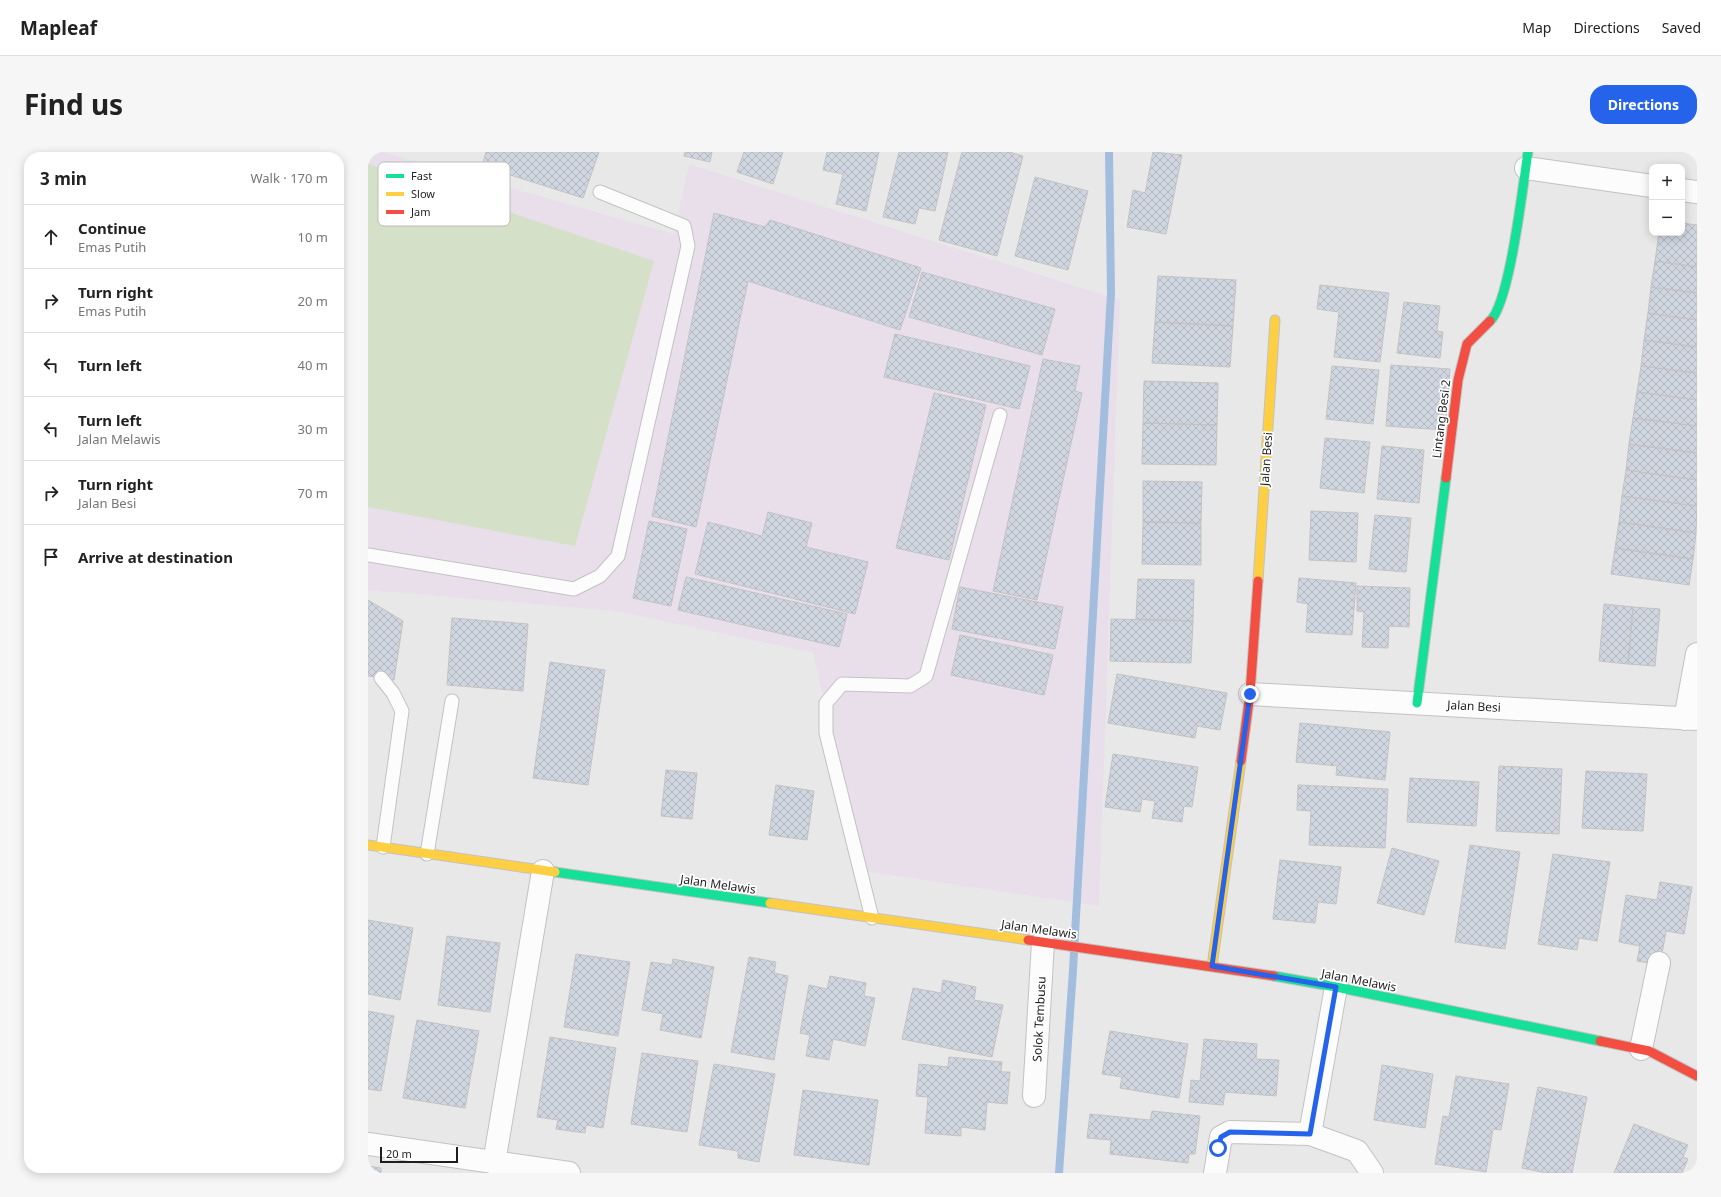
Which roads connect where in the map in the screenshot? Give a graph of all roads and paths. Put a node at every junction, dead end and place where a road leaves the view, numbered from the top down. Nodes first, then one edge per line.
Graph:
1 (1527, 160) edge
2 (1649, 185) edge
3 (1685, 190) edge
4 (600, 192) dead end
5 (1697, 192) edge
6 (1275, 320) dead end
7 (1000, 415) dead end
8 (368, 555) edge
9 (1697, 654) edge
10 (381, 678) dead end
11 (1250, 694) junction
12 (452, 701) dead end
13 (1418, 703) junction
14 (1691, 719) edge
15 (368, 845) edge
16 (384, 847) junction
17 (427, 854) junction
18 (543, 871) junction
19 (872, 918) junction
20 (1048, 942) junction
21 (1659, 963) dead end
22 (1212, 966) junction
23 (1336, 987) junction
24 (1641, 1049) junction
25 (1697, 1076) edge
26 (1034, 1096) dead end
27 (1310, 1134) junction
28 (368, 1144) edge
29 (494, 1162) junction
30 (569, 1173) edge
31 (1215, 1173) edge
32 (1372, 1173) edge

1 - 2 street
1 - 13 street, Lintang Besi 2
3 - 5 street
4 - 8 lane
6 - 11 street, Jalan Besi
7 - 19 lane
9 - 14 street
10 - 16 lane
11 - 13 street, Jalan Besi
11 - 22 street, Jalan Besi
12 - 17 lane
13 - 14 street, Jalan Besi
15 - 16 street, Jalan Melawis
16 - 17 street, Jalan Melawis
17 - 18 street, Jalan Melawis
18 - 19 street, Jalan Melawis
18 - 29 street
19 - 20 street, Jalan Melawis
20 - 22 street, Jalan Melawis
20 - 26 street, Solok Tembusu
21 - 24 street
22 - 23 street, Jalan Melawis
23 - 24 street, Jalan Melawis
23 - 27 street
24 - 25 street, Jalan Melawis
27 - 31 street
27 - 32 street
28 - 29 street
29 - 30 street

